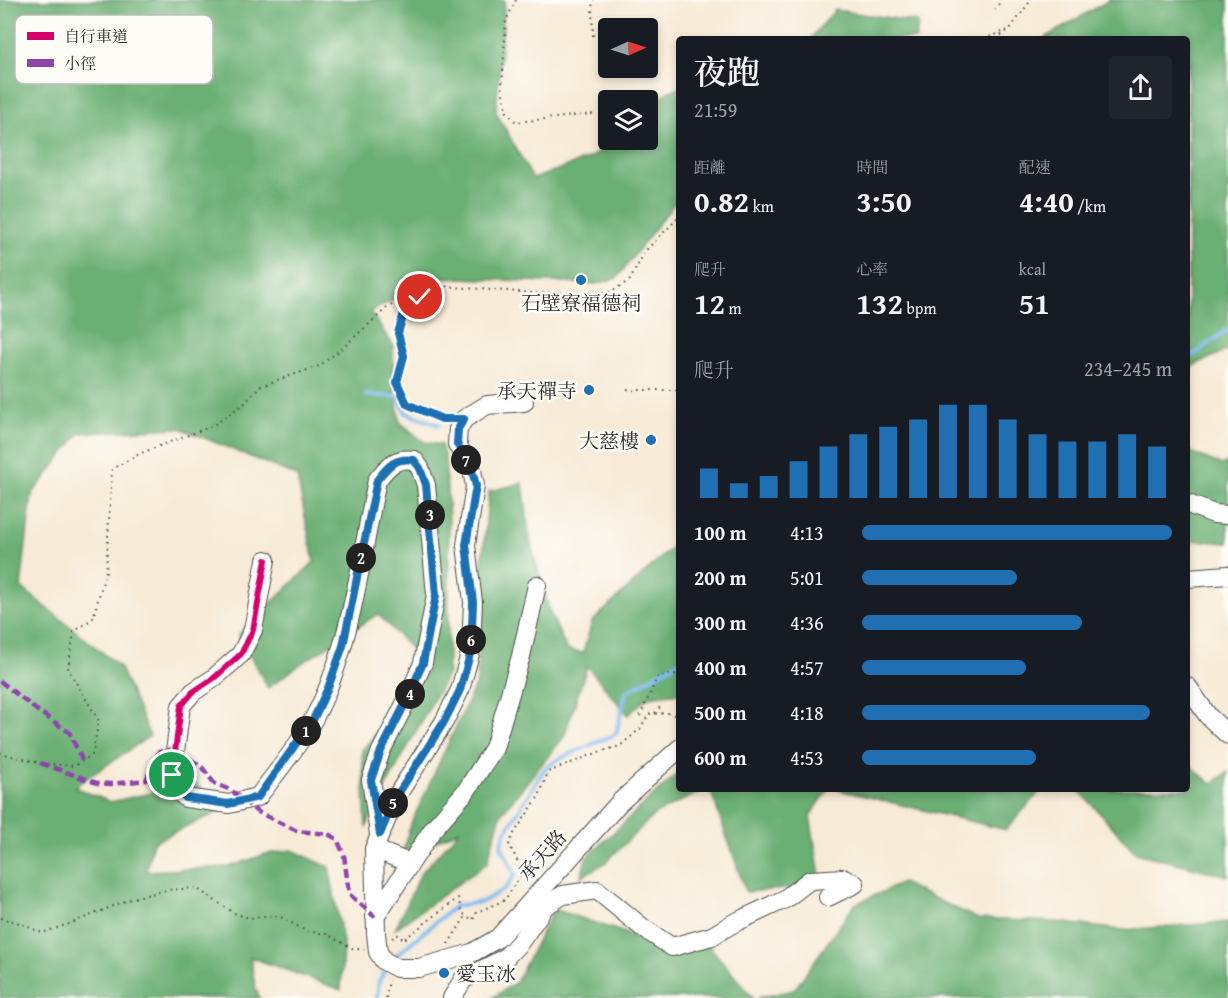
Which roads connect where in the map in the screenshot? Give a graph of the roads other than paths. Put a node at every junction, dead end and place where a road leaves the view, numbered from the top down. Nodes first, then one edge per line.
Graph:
1 (524, 402) dead end
2 (1190, 505) edge
3 (1228, 515) edge
4 (266, 560) dead end
5 (1228, 575) edge
6 (1190, 578) edge
7 (537, 585) dead end
8 (1190, 690) edge
9 (1228, 735) edge
10 (676, 752) edge
11 (377, 842) junction
12 (409, 864) junction
13 (828, 897) dead end
14 (375, 917) junction
15 (472, 953) junction
16 (464, 979) junction
17 (452, 998) edge

1 - 11 street
2 - 3 street
4 - 11 street
5 - 6 street
7 - 12 street
8 - 9 street
10 - 15 street, 承天路
11 - 12 street
11 - 14 street
12 - 14 street
13 - 16 street
14 - 15 street, 承天路
15 - 16 street
16 - 17 street

